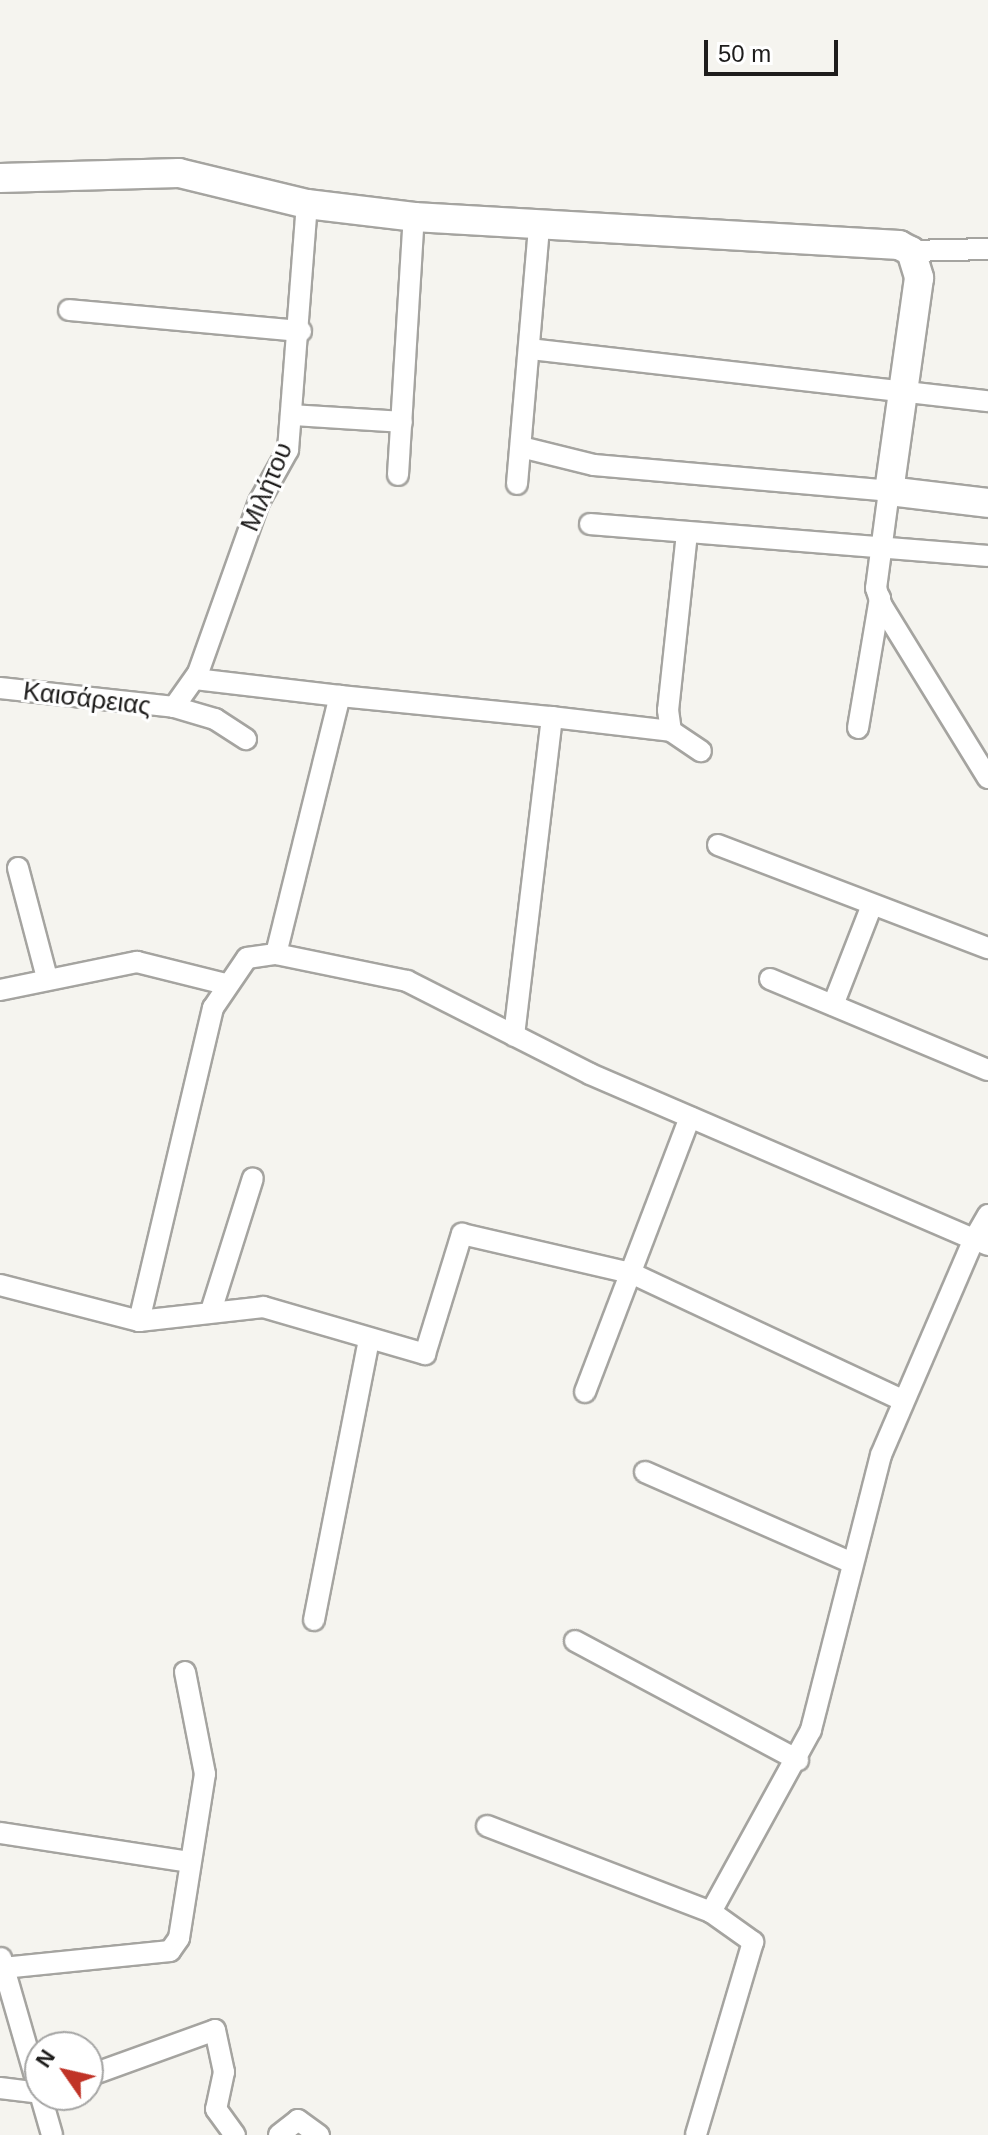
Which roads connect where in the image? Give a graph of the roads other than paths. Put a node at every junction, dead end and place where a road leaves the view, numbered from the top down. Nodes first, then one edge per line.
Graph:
1 (0, 178) edge
2 (307, 204) junction
3 (414, 217) junction
4 (539, 226) junction
5 (988, 249) edge
6 (911, 251) junction
7 (69, 310) dead end
8 (301, 331) junction
9 (530, 349) junction
10 (904, 393) junction
11 (988, 401) edge
12 (292, 415) junction
13 (402, 422) junction
14 (521, 447) junction
15 (398, 475) dead end
16 (517, 484) dead end
17 (889, 491) junction
18 (988, 503) edge
19 (590, 524) dead end
20 (687, 533) junction
21 (882, 546) junction
22 (988, 556) edge
23 (880, 598) junction
24 (195, 679) junction
25 (0, 688) edge
26 (340, 696) junction
27 (174, 707) junction
28 (552, 717) junction
29 (858, 728) dead end
30 (671, 731) junction
31 (246, 739) dead end
32 (701, 751) dead end
33 (988, 778) edge
34 (718, 845) dead end
35 (18, 868) dead end
36 (872, 905) junction
37 (988, 948) edge
38 (276, 954) junction
39 (47, 978) junction
40 (770, 979) dead end
41 (225, 984) junction
42 (0, 990) edge
43 (833, 1005) junction
44 (514, 1036) junction
45 (988, 1070) edge
46 (690, 1117) junction
47 (253, 1178) dead end
48 (988, 1215) edge
49 (981, 1242) edge
50 (631, 1273) junction
51 (0, 1285) edge
52 (211, 1311) junction
53 (139, 1321) junction
54 (369, 1339) junction
55 (585, 1392) dead end
56 (902, 1400) junction
57 (645, 1472) dead end
58 (852, 1563) junction
59 (314, 1620) dead end
60 (575, 1641) dead end
61 (185, 1672) dead end
62 (798, 1760) junction
63 (487, 1826) dead end
64 (0, 1833) edge
65 (189, 1862) junction
66 (711, 1912) junction
67 (2, 1962) edge
68 (24, 2043) edge
69 (104, 2070) edge
70 (0, 2088) edge
71 (24, 2092) edge
72 (44, 2111) edge
73 (52, 2135) edge
74 (235, 2135) edge
75 (279, 2135) edge
76 (319, 2135) edge
77 (696, 2135) edge

1 - 2 street
2 - 3 street
2 - 8 street, Μιλήτου
3 - 4 street
3 - 13 street
4 - 6 street
4 - 9 street
5 - 6 street
6 - 10 street
7 - 8 street
8 - 12 street, Μιλήτου
9 - 10 street
9 - 14 street
10 - 11 street
10 - 17 street
12 - 13 street
12 - 24 street, Μιλήτου
13 - 15 street
14 - 16 street
14 - 17 street
17 - 18 street
17 - 21 street
19 - 20 street
20 - 21 street
20 - 30 street
21 - 22 street
21 - 23 street
23 - 29 street
23 - 33 street
24 - 26 street
24 - 27 street, Μιλήτου
25 - 27 street, Καισάρειας
26 - 28 street
26 - 38 street
27 - 31 street, Καισάρειας
28 - 30 street
28 - 44 street
30 - 32 street
34 - 36 street
35 - 39 street
36 - 37 street
36 - 43 street
38 - 41 street
38 - 44 street
39 - 41 street
39 - 42 street
40 - 43 street
41 - 53 street
43 - 45 street
44 - 46 street
46 - 49 street
46 - 50 street
47 - 52 street
48 - 49 street
49 - 56 street
50 - 54 street
50 - 55 street
50 - 56 street
51 - 53 street
52 - 53 street
52 - 54 street
54 - 59 street
56 - 58 street
57 - 58 street
58 - 62 street
60 - 62 street
61 - 65 street
62 - 66 street
63 - 66 street
64 - 65 street
65 - 67 street
66 - 77 street
67 - 68 street
69 - 74 street
70 - 71 street
72 - 73 street
75 - 76 street

